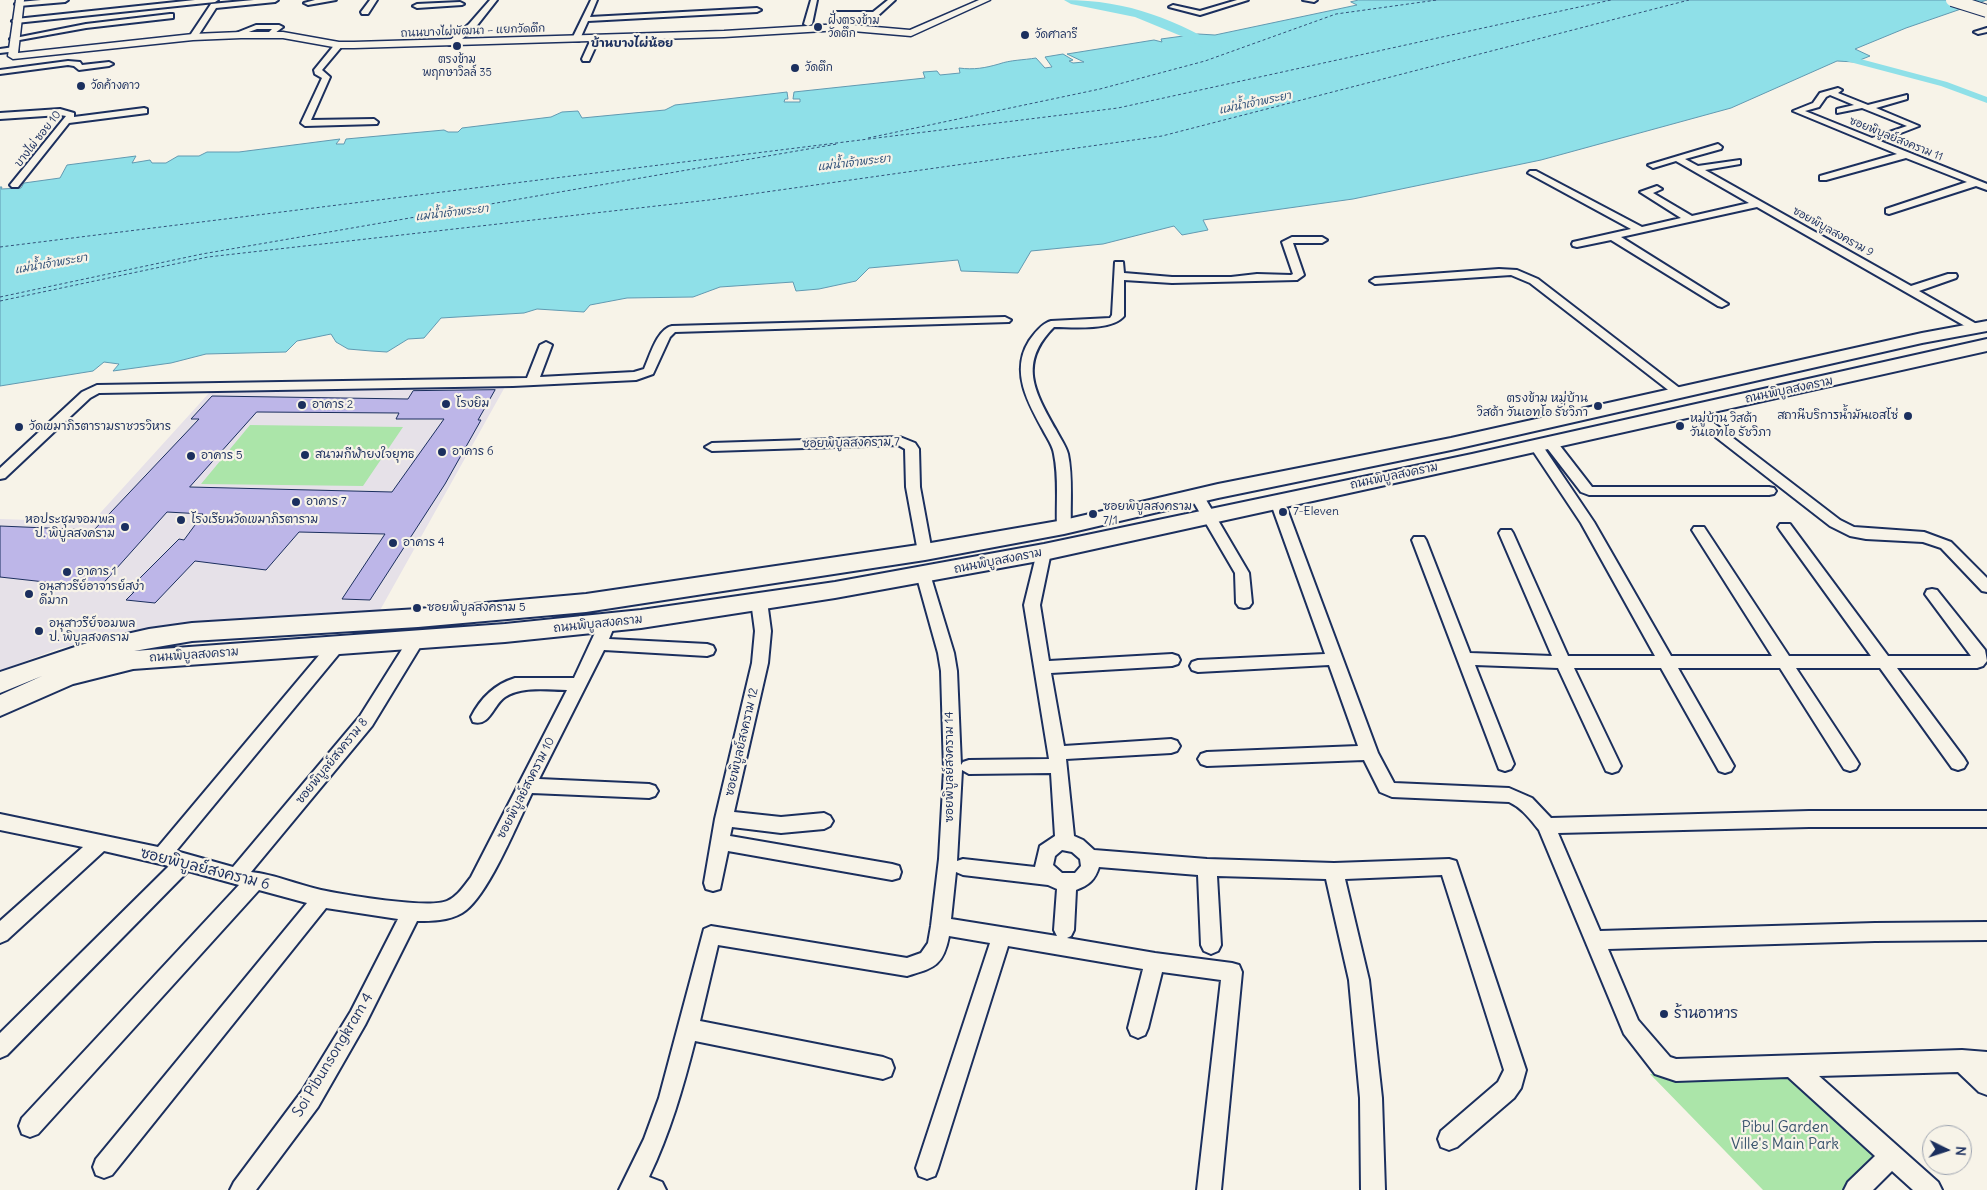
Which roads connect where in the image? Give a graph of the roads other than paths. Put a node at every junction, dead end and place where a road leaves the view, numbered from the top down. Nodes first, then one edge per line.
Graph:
1 (65, 0) edge
2 (215, 0) edge
3 (274, 0) edge
4 (374, 0) edge
5 (423, 0) edge
6 (494, 0) edge
7 (594, 0) edge
8 (814, 0) edge
9 (892, 0) edge
10 (985, 0) edge
11 (1245, 0) edge
12 (1306, 0) edge
13 (1314, 0) edge
14 (1952, 0) edge
15 (1965, 0) edge
16 (20, 2) edge
17 (308, 3) dead end
18 (328, 3) edge
19 (460, 4) dead end
20 (417, 6) junction
21 (1173, 7) dead end
22 (1987, 7) edge
23 (757, 10) dead end
24 (1987, 11) edge
25 (365, 12) dead end
26 (411, 12) dead end
27 (838, 14) dead end
28 (875, 14) junction
29 (170, 16) dead end
30 (1987, 17) edge
31 (585, 19) junction
32 (16, 21) junction
33 (808, 24) dead end
34 (864, 24) dead end
35 (472, 26) junction
36 (1987, 30) edge
37 (1978, 32) dead end
38 (77, 36) dead end
39 (193, 37) junction
40 (595, 38) junction
41 (576, 39) junction
42 (452, 43) junction
43 (468, 43) junction
44 (0, 44) edge
45 (339, 45) junction
46 (14, 46) junction
47 (0, 51) edge
48 (586, 59) dead end
49 (109, 64) dead end
50 (0, 66) edge
51 (0, 72) edge
52 (1846, 88) dead end
53 (1829, 92) junction
54 (1904, 97) dead end
55 (1866, 106) junction
56 (144, 111) dead end
57 (1840, 111) dead end
58 (0, 116) edge
59 (66, 121) junction
60 (374, 122) dead end
61 (1871, 141) junction
62 (1718, 147) dead end
63 (1905, 155) junction
64 (1677, 158) junction
65 (1737, 162) dead end
66 (1654, 165) dead end
67 (1697, 169) junction
68 (1533, 172) dead end
69 (1823, 178) dead end
70 (1976, 183) junction
71 (14, 185) dead end
72 (1987, 188) edge
73 (1657, 189) dead end
74 (1758, 204) junction
75 (1889, 211) dead end
76 (1690, 219) junction
77 (1641, 230) junction
78 (1614, 237) junction
79 (1322, 240) dead end
80 (1577, 244) dead end
81 (1952, 276) dead end
82 (1375, 281) dead end
83 (1911, 290) junction
84 (1722, 304) dead end
85 (1006, 320) dead end
86 (1984, 334) edge
87 (546, 345) dead end
88 (532, 381) junction
89 (1685, 402) junction
90 (1542, 443) junction
91 (712, 447) dead end
92 (0, 475) edge
93 (1769, 491) dead end
94 (1196, 496) junction
95 (1277, 502) junction
96 (1208, 517) junction
97 (1150, 518) junction
98 (1064, 527) junction
99 (1785, 527) dead end
100 (1700, 530) dead end
101 (1506, 533) dead end
102 (1419, 540) dead end
103 (1044, 552) junction
104 (924, 563) junction
105 (1987, 587) edge
106 (1932, 594) dead end
107 (759, 601) junction
108 (1244, 603) dead end
109 (604, 633) junction
110 (417, 639) junction
111 (337, 645) junction
112 (707, 650) dead end
113 (1465, 659) junction
114 (1172, 660) dead end
115 (1335, 660) junction
116 (1666, 661) junction
117 (1563, 662) junction
118 (1786, 662) junction
119 (1885, 663) junction
120 (1198, 666) dead end
121 (1043, 667) junction
122 (0, 683) edge
123 (579, 684) junction
124 (0, 706) edge
125 (479, 717) dead end
126 (1171, 746) dead end
127 (1369, 753) junction
128 (1058, 759) junction
129 (1207, 759) dead end
130 (1505, 764) dead end
131 (1850, 764) dead end
132 (1958, 764) dead end
133 (1612, 766) dead end
134 (1725, 766) dead end
135 (969, 767) dead end
136 (527, 786) junction
137 (649, 791) dead end
138 (724, 819) junction
139 (1987, 819) edge
140 (824, 821) dead end
141 (1546, 826) junction
142 (3, 828) edge
143 (720, 842) junction
144 (1065, 842) junction
145 (99, 844) junction
146 (161, 856) junction
147 (1090, 858) junction
148 (185, 862) junction
149 (963, 866) dead end
150 (1207, 867) junction
151 (1334, 871) junction
152 (892, 872) dead end
153 (246, 878) junction
154 (1059, 880) junction
155 (713, 883) dead end
156 (322, 899) junction
157 (411, 912) junction
158 (941, 926) junction
159 (1064, 930) dead end
160 (1987, 931) edge
161 (0, 934) edge
162 (1002, 936) junction
163 (1594, 940) junction
164 (1211, 945) dead end
165 (1155, 962) junction
166 (1138, 1028) dead end
167 (688, 1029) junction
168 (0, 1048) edge
169 (1962, 1061) junction
170 (1987, 1063) edge
171 (1793, 1067) junction
172 (883, 1068) dead end
173 (1987, 1084) edge
174 (30, 1126) dead end
175 (1449, 1138) dead end
176 (1892, 1156) junction
177 (104, 1167) dead end
178 (928, 1168) dead end
179 (640, 1188) edge
180 (242, 1190) edge
181 (1209, 1190) edge
182 (1373, 1190) edge
183 (1856, 1190) edge
184 (1930, 1190) edge

1 - 16 street
2 - 32 street
3 - 39 street
4 - 25 street
5 - 20 street
6 - 35 street
7 - 31 street
8 - 33 street
9 - 28 street
10 - 40 street, ถนนบางไผ่พัฒนา – แยกวัดตึก
11 - 21 street
12 - 13 street
14 - 24 main road, bridge
15 - 22 main road
16 - 32 street
17 - 18 street
19 - 20 street
20 - 26 street
23 - 31 street
24 - 30 street
27 - 28 street
28 - 34 street
29 - 46 street
31 - 41 street
32 - 46 street
35 - 42 street
35 - 43 street
36 - 37 street
38 - 46 street
39 - 45 street, ถนนบางไผ่พัฒนา – แยกวัดตึก
39 - 46 street, ถนนบางไผ่พัฒนา – แยกวัดตึก
40 - 41 street, ถนนบางไผ่พัฒนา – แยกวัดตึก
40 - 48 street
41 - 43 street, ถนนบางไผ่พัฒนา – แยกวัดตึก
42 - 43 street, ถนนบางไผ่พัฒนา – แยกวัดตึก
42 - 45 street, ถนนบางไผ่พัฒนา – แยกวัดตึก
44 - 46 street
45 - 60 street
46 - 47 street
46 - 50 street
49 - 51 street
52 - 53 street
53 - 55 street
53 - 61 street, ซอยพิบูลย์สงคราม 11
54 - 55 street
55 - 57 street
55 - 61 street
56 - 59 street
58 - 59 street, บางไผ่ ซอย 10
59 - 71 street, บางไผ่ ซอย 10
61 - 63 street, ซอยพิบูลย์สงคราม 11
62 - 64 street
63 - 69 street
63 - 70 street, ซอยพิบูลย์สงคราม 11
64 - 66 street
64 - 67 street, ซอยพิบูลสงคราม 9
65 - 67 street
67 - 74 street, ซอยพิบูลสงคราม 9
68 - 77 street
70 - 72 street, ซอยพิบูลย์สงคราม 11
70 - 75 street
73 - 76 street
74 - 76 street
74 - 83 street, ซอยพิบูลสงคราม 9
76 - 77 street
77 - 78 street
78 - 80 street
78 - 84 street
79 - 98 street
81 - 83 street
82 - 89 street
83 - 86 street, ซอยพิบูลสงคราม 9
85 - 88 street
86 - 89 main road, ถนนพิบูลสงคราม
87 - 88 street
88 - 92 street
89 - 90 main road, ถนนพิบูลสงคราม
89 - 94 main road, ถนนพิบูลสงคราม
89 - 105 street
90 - 93 street
90 - 95 main road, ถนนพิบูลสงคราม
90 - 116 street
91 - 104 street, ซอยพิบูลสงคราม 7
94 - 96 street
94 - 97 main road, ถนนพิบูลสงคราม
95 - 96 main road, ถนนพิบูลสงคราม
95 - 115 street
96 - 97 main road, ถนนพิบูลสงคราม
96 - 108 street
97 - 98 main road, ถนนพิบูลสงคราม
97 - 103 main road, ถนนพิบูลสงคราม
98 - 104 main road, ถนนพิบูลสงคราม
99 - 119 street
100 - 118 street
101 - 117 street
102 - 113 street
103 - 104 main road, ถนนพิบูลสงคราม
103 - 121 street
104 - 107 main road, ถนนพิบูลสงคราม
104 - 122 main road, ถนนพิบูลสงคราม
104 - 158 street, ซอยพิบูลย์สงคราม 14
106 - 119 street
107 - 109 main road, ถนนพิบูลสงคราม
107 - 138 street, ซอยพิบูลย์สงคราม 12
109 - 110 main road, ถนนพิบูลสงคราม
109 - 112 street
109 - 123 street, ซอยพิบูลย์สงคราม 10
110 - 111 main road, ถนนพิบูลสงคราม
110 - 153 street, ซอยพิบูลย์สงคราม 8
111 - 124 main road, ถนนพิบูลสงคราม
111 - 146 street
113 - 117 street
113 - 130 street
114 - 121 street
115 - 120 street
115 - 127 street
116 - 117 street
116 - 118 street
116 - 134 street
117 - 133 street
118 - 119 street
118 - 131 street
119 - 132 street
121 - 128 street
123 - 125 street
123 - 136 street, ซอยพิบูลย์สงคราม 10
126 - 128 street
127 - 129 street
127 - 141 street
128 - 135 street
128 - 144 street
136 - 137 street
136 - 157 street, ซอยพิบูลย์สงคราม 10
138 - 140 street
138 - 143 street, ซอยพิบูลย์สงคราม 12
139 - 141 street
141 - 163 street
142 - 145 street, ซอยพิบูลย์สงคราม 6
143 - 152 street
143 - 155 street, ซอยพิบูลย์สงคราม 12
144 - 147 street
144 - 154 street
145 - 146 street, ซอยพิบูลย์สงคราม 6
145 - 161 street
146 - 148 street, ซอยพิบูลย์สงคราม 6
147 - 150 street
147 - 154 street
148 - 153 street, ซอยพิบูลย์สงคราม 6
148 - 168 street
149 - 154 street
150 - 151 street
150 - 164 street
151 - 175 street
151 - 182 street
153 - 156 street, ซอยพิบูลย์สงคราม 6
153 - 174 street, ซอยพิบูลย์สงคราม 8
154 - 159 street
156 - 157 street, ซอยพิบูลย์สงคราม 6
156 - 177 street
157 - 180 street, Soi Pibunsongkram 4
158 - 162 street
158 - 167 street, ซอยพิบูลย์สงคราม 14
160 - 163 street
162 - 165 street
162 - 178 street
163 - 171 street
165 - 166 street
165 - 181 street
167 - 172 street
167 - 179 street
169 - 170 street
169 - 171 street
169 - 173 street
171 - 176 street
176 - 183 street
176 - 184 street

